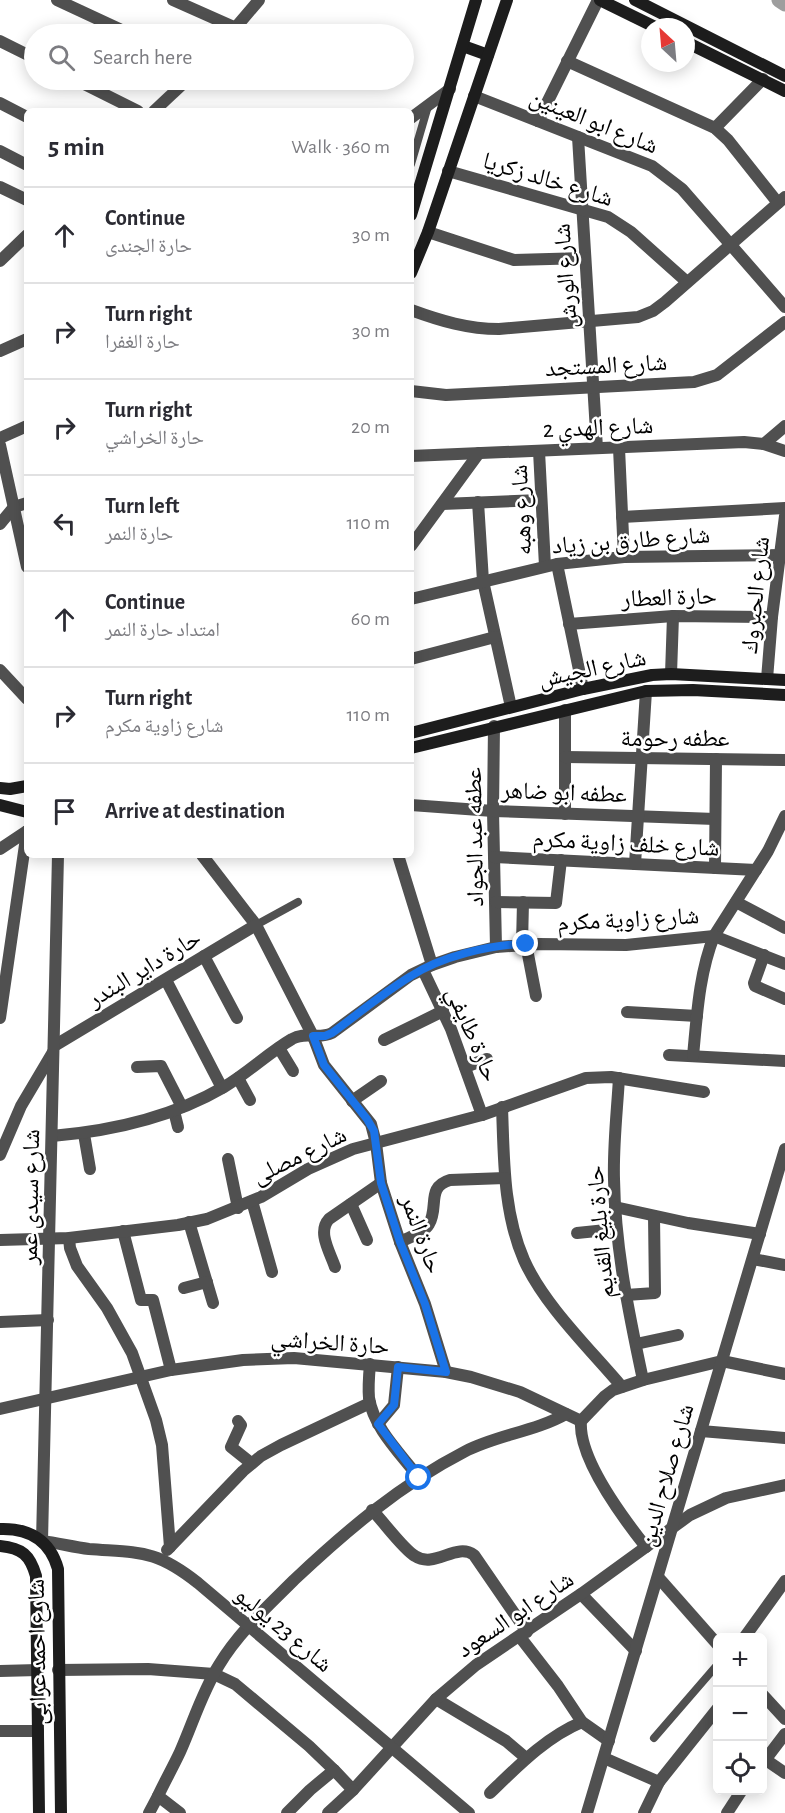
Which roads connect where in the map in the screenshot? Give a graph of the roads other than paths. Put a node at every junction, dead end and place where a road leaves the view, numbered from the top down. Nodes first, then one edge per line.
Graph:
1 (57, 0) edge
2 (173, 0) edge
3 (259, 0) edge
4 (476, 0) edge
5 (507, 0) edge
6 (599, 0) edge
7 (635, 0) edge
8 (73, 3) edge
9 (641, 20) edge
10 (112, 24) edge
11 (219, 24) edge
12 (239, 24) edge
13 (0, 41) edge
14 (463, 46) junction
15 (695, 46) edge
16 (24, 53) edge
17 (488, 55) junction
18 (567, 61) junction
19 (785, 76) edge
20 (763, 79) junction
21 (96, 90) edge
22 (176, 90) edge
23 (450, 90) junction
24 (785, 91) edge
25 (474, 96) junction
26 (0, 103) edge
27 (428, 105) junction
28 (132, 108) edge
29 (157, 108) edge
30 (24, 115) edge
31 (414, 116) edge
32 (538, 121) junction
33 (716, 128) junction
34 (578, 137) junction
35 (0, 151) edge
36 (414, 154) edge
37 (24, 163) edge
38 (448, 171) junction
39 (0, 187) edge
40 (24, 199) edge
41 (782, 200) edge
42 (414, 205) edge
43 (582, 209) junction
44 (428, 232) junction
45 (24, 238) edge
46 (730, 244) junction
47 (585, 258) junction
48 (0, 261) edge
49 (414, 266) edge
50 (687, 282) junction
51 (785, 307) edge
52 (414, 311) edge
53 (589, 322) junction
54 (785, 322) edge
55 (24, 340) edge
56 (0, 351) edge
57 (593, 387) junction
58 (414, 391) edge
59 (785, 426) edge
60 (24, 427) edge
61 (0, 438) edge
62 (764, 444) junction
63 (0, 445) edge
64 (597, 448) junction
65 (619, 448) junction
66 (539, 451) junction
67 (785, 451) edge
68 (479, 453) junction
69 (414, 456) edge
70 (541, 500) junction
71 (478, 502) junction
72 (24, 504) edge
73 (442, 504) junction
74 (14, 507) junction
75 (785, 508) edge
76 (785, 516) edge
77 (622, 517) junction
78 (0, 524) edge
79 (414, 542) edge
80 (24, 553) edge
81 (782, 555) edge
82 (624, 557) junction
83 (551, 565) junction
84 (483, 581) junction
85 (414, 597) edge
86 (673, 616) junction
87 (772, 617) junction
88 (569, 624) junction
89 (495, 637) junction
90 (414, 658) edge
91 (0, 670) edge
92 (671, 674) junction
93 (767, 679) junction
94 (785, 680) edge
95 (583, 689) junction
96 (646, 691) junction
97 (785, 695) edge
98 (24, 696) edge
99 (511, 707) junction
100 (565, 710) junction
101 (449, 723) junction
102 (494, 726) junction
103 (414, 732) edge
104 (451, 738) junction
105 (414, 747) edge
106 (566, 758) junction
107 (642, 759) junction
108 (716, 759) junction
109 (785, 760) edge
110 (24, 787) edge
111 (0, 788) edge
112 (0, 805) edge
113 (414, 805) edge
114 (24, 811) edge
115 (493, 811) junction
116 (565, 814) junction
117 (638, 816) junction
118 (715, 819) junction
119 (784, 823) edge
120 (24, 833) edge
121 (0, 849) edge
122 (24, 849) edge
123 (495, 857) junction
124 (58, 858) edge
125 (204, 858) edge
126 (399, 858) edge
127 (561, 860) junction
128 (635, 864) junction
129 (715, 868) junction
130 (756, 870) junction
131 (495, 902) junction
132 (523, 902) junction
133 (736, 902) junction
134 (298, 903) dead end
135 (256, 925) junction
136 (785, 928) edge
137 (714, 936) junction
138 (524, 944) junction
139 (496, 947) junction
140 (764, 955) junction
141 (204, 956) junction
142 (785, 964) edge
143 (427, 967) junction
144 (4, 971) edge
145 (166, 980) junction
146 (536, 996) dead end
147 (785, 999) edge
148 (442, 1011) junction
149 (627, 1012) dead end
150 (697, 1016) junction
151 (0, 1018) edge
152 (237, 1018) dead end
153 (313, 1036) junction
154 (384, 1040) dead end
155 (54, 1048) junction
156 (279, 1048) junction
157 (669, 1055) dead end
158 (693, 1056) junction
159 (487, 1059) dead end
160 (785, 1061) edge
161 (137, 1067) dead end
162 (465, 1067) junction
163 (292, 1071) dead end
164 (238, 1078) junction
165 (619, 1078) junction
166 (381, 1081) dead end
167 (222, 1088) junction
168 (704, 1092) dead end
169 (250, 1100) dead end
170 (352, 1101) junction
171 (502, 1107) junction
172 (178, 1109) junction
173 (482, 1115) junction
174 (178, 1127) dead end
175 (84, 1134) junction
176 (52, 1136) junction
177 (376, 1143) junction
178 (785, 1149) edge
179 (0, 1155) edge
180 (228, 1159) dead end
181 (90, 1169) dead end
182 (505, 1178) junction
183 (381, 1183) junction
184 (779, 1191) edge
185 (252, 1201) junction
186 (351, 1204) junction
187 (615, 1207) junction
188 (238, 1208) junction
189 (654, 1216) junction
190 (189, 1222) junction
191 (616, 1229) junction
192 (123, 1231) junction
193 (577, 1233) dead end
194 (760, 1234) junction
195 (69, 1238) junction
196 (0, 1240) edge
197 (50, 1240) junction
198 (367, 1240) dead end
199 (400, 1242) junction
200 (753, 1258) junction
201 (785, 1265) edge
202 (335, 1267) dead end
203 (272, 1272) dead end
204 (207, 1282) junction
205 (184, 1288) dead end
206 (626, 1295) junction
207 (213, 1303) dead end
208 (48, 1320) junction
209 (0, 1322) edge
210 (678, 1335) dead end
211 (636, 1344) junction
212 (722, 1361) junction
213 (370, 1364) junction
214 (398, 1367) junction
215 (171, 1370) junction
216 (446, 1372) junction
217 (785, 1374) edge
218 (142, 1377) junction
219 (643, 1380) junction
220 (622, 1387) junction
221 (46, 1399) junction
222 (370, 1403) junction
223 (0, 1409) edge
224 (566, 1414) junction
225 (238, 1421) dead end
226 (581, 1421) junction
227 (378, 1424) junction
228 (701, 1431) junction
229 (785, 1438) edge
230 (251, 1463) junction
231 (419, 1478) junction
232 (785, 1485) edge
233 (372, 1510) junction
234 (673, 1527) junction
235 (0, 1529) edge
236 (42, 1541) junction
237 (0, 1546) edge
238 (170, 1547) junction
239 (646, 1547) junction
240 (161, 1558) junction
241 (658, 1577) junction
242 (785, 1582) edge
243 (581, 1594) junction
244 (247, 1625) junction
245 (748, 1633) edge
246 (523, 1635) junction
247 (713, 1640) edge
248 (636, 1651) junction
249 (713, 1669) edge
250 (38, 1670) junction
251 (58, 1670) junction
252 (0, 1671) edge
253 (214, 1674) junction
254 (436, 1699) junction
255 (767, 1699) edge
256 (713, 1713) edge
257 (785, 1719) edge
258 (582, 1722) junction
259 (0, 1731) edge
260 (38, 1731) junction
261 (785, 1734) edge
262 (654, 1737) dead end
263 (609, 1741) junction
264 (392, 1747) junction
265 (526, 1758) junction
266 (604, 1758) junction
267 (767, 1758) edge
268 (767, 1764) edge
269 (334, 1770) junction
270 (785, 1773) edge
271 (658, 1782) junction
272 (353, 1790) junction
273 (490, 1793) dead end
274 (739, 1795) edge
275 (158, 1797) junction
276 (39, 1813) edge
277 (61, 1813) edge
278 (149, 1813) edge
279 (180, 1813) edge
280 (287, 1813) edge
281 (328, 1813) edge
282 (469, 1813) edge
283 (587, 1813) edge
284 (644, 1813) edge
285 (727, 1813) edge

1 - 8 street
2 - 11 street
3 - 12 street
4 - 14 main road
5 - 17 main road
6 - 9 main road
6 - 18 street
7 - 19 main road
8 - 10 street
13 - 16 street
14 - 17 main road
14 - 23 main road
15 - 20 main road
17 - 25 main road
18 - 32 street
18 - 33 street
20 - 24 main road
20 - 33 street
21 - 28 street
22 - 29 street
23 - 27 street
23 - 42 main road
25 - 32 street, شارع ابو العينين
25 - 38 main road
26 - 30 street
27 - 31 street
27 - 36 lane
32 - 34 street, شارع ابو العينين
33 - 41 street
34 - 43 street, شارع الورش
34 - 46 street, شارع ابو العينين
35 - 37 street
38 - 43 street, شارع خالد زكريا
38 - 44 main road
39 - 40 street
41 - 46 street
43 - 47 street, شارع الورش
43 - 50 street, شارع خالد زكريا
44 - 47 street
44 - 49 main road
45 - 48 street
46 - 50 street
46 - 51 street, شارع ابو العينين
47 - 53 street, شارع الورش
50 - 53 street
52 - 53 street
53 - 57 street, شارع الورش
54 - 57 street, شارع المستجد
55 - 56 street
57 - 58 street, شارع المستجد
57 - 64 street, شارع الورش
59 - 62 street
60 - 61 street
62 - 65 street, شارع الهدي 2
62 - 67 street, شارع الهدي 2
63 - 74 street
64 - 65 street, شارع الهدي 2
64 - 66 street, شارع الهدي 2
65 - 77 street
66 - 68 street, شارع الهدي 2
66 - 70 street, شارع وهبه
68 - 69 street, شارع الهدي 2
68 - 73 street
70 - 71 street
70 - 83 street, شارع وهبه
71 - 73 street
71 - 84 street
72 - 74 street
73 - 79 street
74 - 78 street
74 - 80 street
75 - 77 street
76 - 81 street, شارع الحبروك
77 - 82 street
81 - 82 street, شارع طارق بن زياد
81 - 87 street, شارع الحبروك
82 - 83 street, شارع طارق بن زياد
83 - 84 street, شارع طارق بن زياد
83 - 88 street, شارع وهبه
84 - 85 street, شارع طارق بن زياد
84 - 89 street
86 - 87 street, حارة العطار
86 - 88 street, حارة العطار
86 - 92 street
87 - 93 street, شارع الحبروك
88 - 95 street, شارع وهبه
89 - 90 street
89 - 99 street
91 - 98 street
92 - 93 main road, شارع الجيش
92 - 95 main road, شارع الجيش
93 - 94 main road, شارع الجيش
95 - 99 main road, شارع الجيش
96 - 97 main road, شارع الجيش
96 - 100 main road, شارع الجيش
96 - 107 street
99 - 101 main road, شارع الجيش
100 - 102 main road, شارع الجيش
100 - 106 street
101 - 103 main road, شارع الجيش
101 - 104 main road
102 - 104 main road, شارع الجيش
102 - 115 street, عطفه عبد الجواد
104 - 105 main road, شارع الجيش
106 - 107 street, عطفه رحومة
106 - 116 street
107 - 108 street, عطفه رحومة
107 - 117 street
108 - 109 street, عطفه رحومة
108 - 118 street
110 - 111 main road
112 - 114 main road
113 - 115 street, عطفه ابو ضاهر
115 - 116 street, عطفه ابو ضاهر
115 - 123 street, عطفه عبد الجواد
116 - 117 street, عطفه ابو ضاهر
117 - 118 street, عطفه ابو ضاهر
117 - 128 street
118 - 129 street
119 - 130 street
120 - 121 street
122 - 144 street
123 - 127 street, شارع خلف زاوية مكرم
123 - 131 street, عطفه عبد الجواد
124 - 155 street, شارع سيدى عمر
125 - 135 street, حارة النمر
126 - 143 street, حارة طايفي
127 - 128 street, شارع خلف زاوية مكرم
127 - 132 street
128 - 129 street, شارع خلف زاوية مكرم
129 - 130 street, شارع خلف زاوية مكرم
130 - 133 street
131 - 132 street
131 - 139 street, عطفه عبد الجواد
132 - 138 street
133 - 136 street
133 - 137 street
134 - 135 lane
135 - 141 street, حارة داير البندر
135 - 153 street, حارة النمر
137 - 138 street, شارع زاوية مكرم
137 - 140 street, شارع زاوية مكرم
137 - 150 street
138 - 139 street, شارع زاوية مكرم
138 - 146 street
139 - 143 street, شارع زاوية مكرم
140 - 142 street, شارع زاوية مكرم
140 - 147 street
141 - 145 street, حارة داير البندر
141 - 152 street
143 - 148 street, حارة طايفي
143 - 153 street, شارع زاوية مكرم
144 - 151 street
145 - 155 street, حارة داير البندر
145 - 167 street
148 - 154 street
148 - 162 street, حارة طايفي
149 - 150 street
150 - 158 street
153 - 156 street, شارع زاوية مكرم
153 - 170 street, حارة النمر
155 - 176 street, شارع سيدى عمر
155 - 179 street
156 - 163 street
156 - 164 street, شارع زاوية مكرم
157 - 158 street
158 - 160 street
159 - 162 street
161 - 172 street
162 - 173 street, حارة طايفي
164 - 167 street, شارع زاوية مكرم
164 - 169 street
165 - 168 street, شارع مصلى
165 - 171 street, شارع مصلى
165 - 187 street, حارة بليغ القديم
166 - 170 street
167 - 172 street, شارع زاوية مكرم
170 - 177 street, حارة النمر
171 - 173 street, شارع مصلى
171 - 182 street
172 - 174 street
172 - 175 street, شارع زاوية مكرم
173 - 177 street, شارع مصلى
175 - 176 street, شارع زاوية مكرم
175 - 181 street
176 - 197 street, شارع سيدى عمر
177 - 183 street, حارة النمر
177 - 185 street, شارع مصلى
178 - 184 street, شارع صلاح الدين
180 - 188 street
182 - 199 street
182 - 220 street
183 - 186 street
183 - 199 street, حارة النمر
184 - 194 street, شارع صلاح الدين
185 - 188 street, شارع مصلى
185 - 203 street
186 - 198 street
186 - 202 street
187 - 189 street
187 - 191 street, حارة بليغ القديم
188 - 190 street, شارع مصلى
189 - 194 street
189 - 206 street
190 - 192 street, شارع مصلى
190 - 204 street
191 - 193 street
191 - 206 street, حارة بليغ القديم
192 - 195 street, شارع مصلى
192 - 215 street
194 - 200 street, شارع صلاح الدين
195 - 197 street, شارع مصلى
195 - 218 street
196 - 197 street, شارع مصلى
197 - 208 street, شارع سيدى عمر
199 - 216 street, حارة النمر
200 - 201 street
200 - 212 street, شارع صلاح الدين
204 - 205 street
204 - 207 street
206 - 211 street, حارة بليغ القديم
208 - 209 street
208 - 221 street, شارع سيدى عمر
210 - 211 street
211 - 219 street, حارة بليغ القديم
212 - 217 street
212 - 219 street
212 - 228 street, شارع صلاح الدين
213 - 214 street, حارة الخراشي
213 - 215 street, حارة الخراشي
213 - 222 street
214 - 216 street, حارة الخراشي
214 - 227 street
215 - 218 street, حارة الخراشي
216 - 224 street, حارة الخراشي
218 - 221 street, حارة الخراشي
218 - 238 street
219 - 220 street
220 - 226 street
221 - 223 street, حارة الخراشي
221 - 236 street, شارع سيدى عمر
222 - 227 street
222 - 230 street
224 - 226 street, حارة الخراشي
224 - 231 street
225 - 230 street
226 - 239 street
227 - 231 street
228 - 229 street
228 - 234 street, شارع صلاح الدين
230 - 238 street
231 - 233 street
232 - 234 street, شارع ابو السعود
233 - 244 street
233 - 246 street
234 - 239 street, شارع ابو السعود
234 - 241 street, شارع صلاح الدين
235 - 236 main road
236 - 240 street, شارع 23 يوليو
236 - 251 main road, شارع احمد عرابى
237 - 250 main road, شارع احمد عرابى
238 - 240 street
239 - 243 street, شارع ابو السعود
240 - 244 street, شارع 23 يوليو
241 - 247 street
241 - 248 street, شارع صلاح الدين
242 - 245 street
243 - 246 street, شارع ابو السعود
243 - 248 street
244 - 253 street
244 - 264 street, شارع 23 يوليو
246 - 254 street, شارع ابو السعود
246 - 258 street
248 - 263 street, شارع صلاح الدين
249 - 262 lane
250 - 252 street
250 - 260 main road, شارع احمد عرابى
251 - 253 street
251 - 277 main road, شارع احمد عرابى
253 - 269 street
253 - 275 street
254 - 264 street, شارع ابو السعود
254 - 265 street
255 - 257 street
256 - 271 street
258 - 263 street
258 - 265 street
259 - 260 street
260 - 276 main road, شارع احمد عرابى
261 - 267 street
263 - 266 street, شارع صلاح الدين
264 - 272 street, شارع ابو السعود
264 - 282 street, شارع 23 يوليو
265 - 273 street
266 - 271 street
266 - 283 street, شارع صلاح الدين
268 - 270 street
269 - 272 street
269 - 280 street
271 - 284 street
272 - 281 street, شارع ابو السعود
274 - 285 street
275 - 278 street
275 - 279 street

